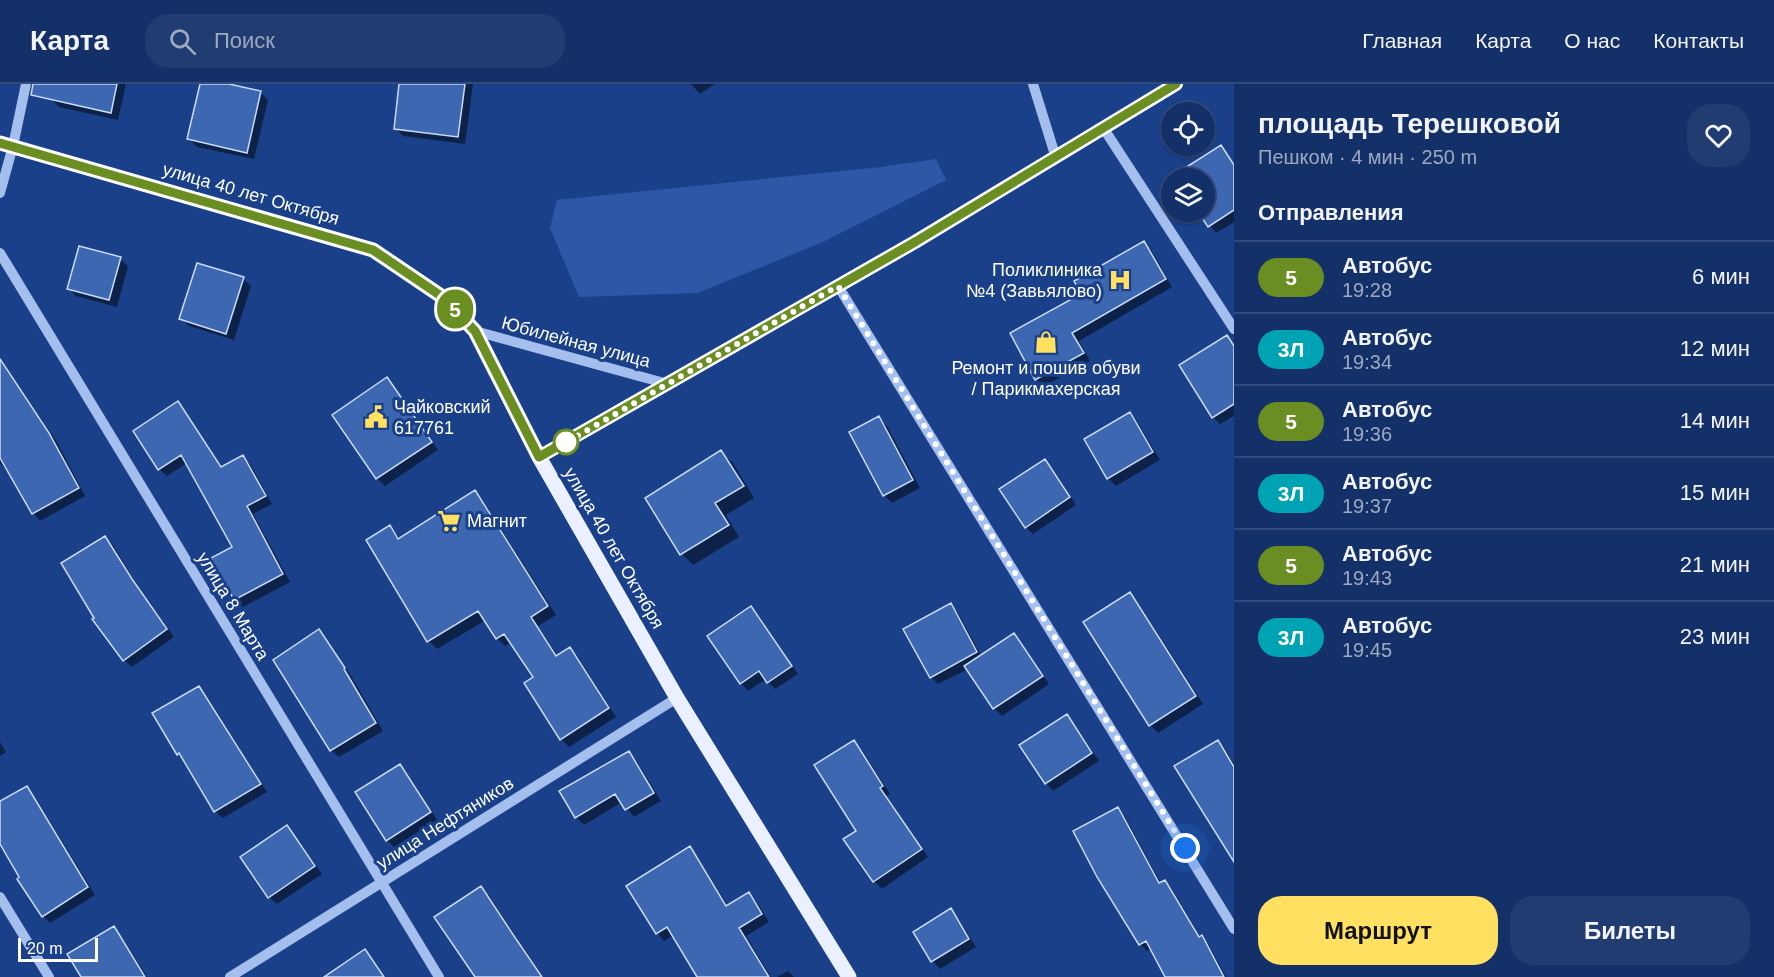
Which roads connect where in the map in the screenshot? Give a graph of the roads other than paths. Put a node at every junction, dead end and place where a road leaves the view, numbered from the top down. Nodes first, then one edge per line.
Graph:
1 (26, 84) edge
2 (1033, 84) edge
3 (1176, 84) edge
4 (1104, 129) junction
5 (7, 144) edge
6 (1056, 158) junction
7 (0, 193) edge
8 (0, 253) edge
9 (838, 286) junction
10 (1234, 329) edge
11 (475, 331) junction
12 (668, 384) junction
13 (539, 457) junction
14 (677, 698) junction
15 (382, 882) junction
16 (0, 897) edge
17 (1234, 928) edge
18 (49, 977) edge
19 (230, 977) edge
20 (439, 977) edge
21 (849, 977) edge

1 - 5 street
2 - 6 street
3 - 4 street, Юбилейная улица
4 - 6 street, Юбилейная улица
4 - 10 street
5 - 7 street
5 - 11 main road, улица 40 лет Октября
6 - 9 street, Юбилейная улица
8 - 15 street, улица 8 Марта
9 - 12 street, Юбилейная улица
9 - 17 street
11 - 12 street, Юбилейная улица
11 - 13 main road, улица 40 лет Октября
12 - 13 street, Юбилейная улица
13 - 14 main road, улица 40 лет Октября
14 - 15 street, улица Нефтяников
14 - 21 main road, улица 40 лет Октября
15 - 19 street, улица Нефтяников
15 - 20 street, улица 8 Марта
16 - 18 street

